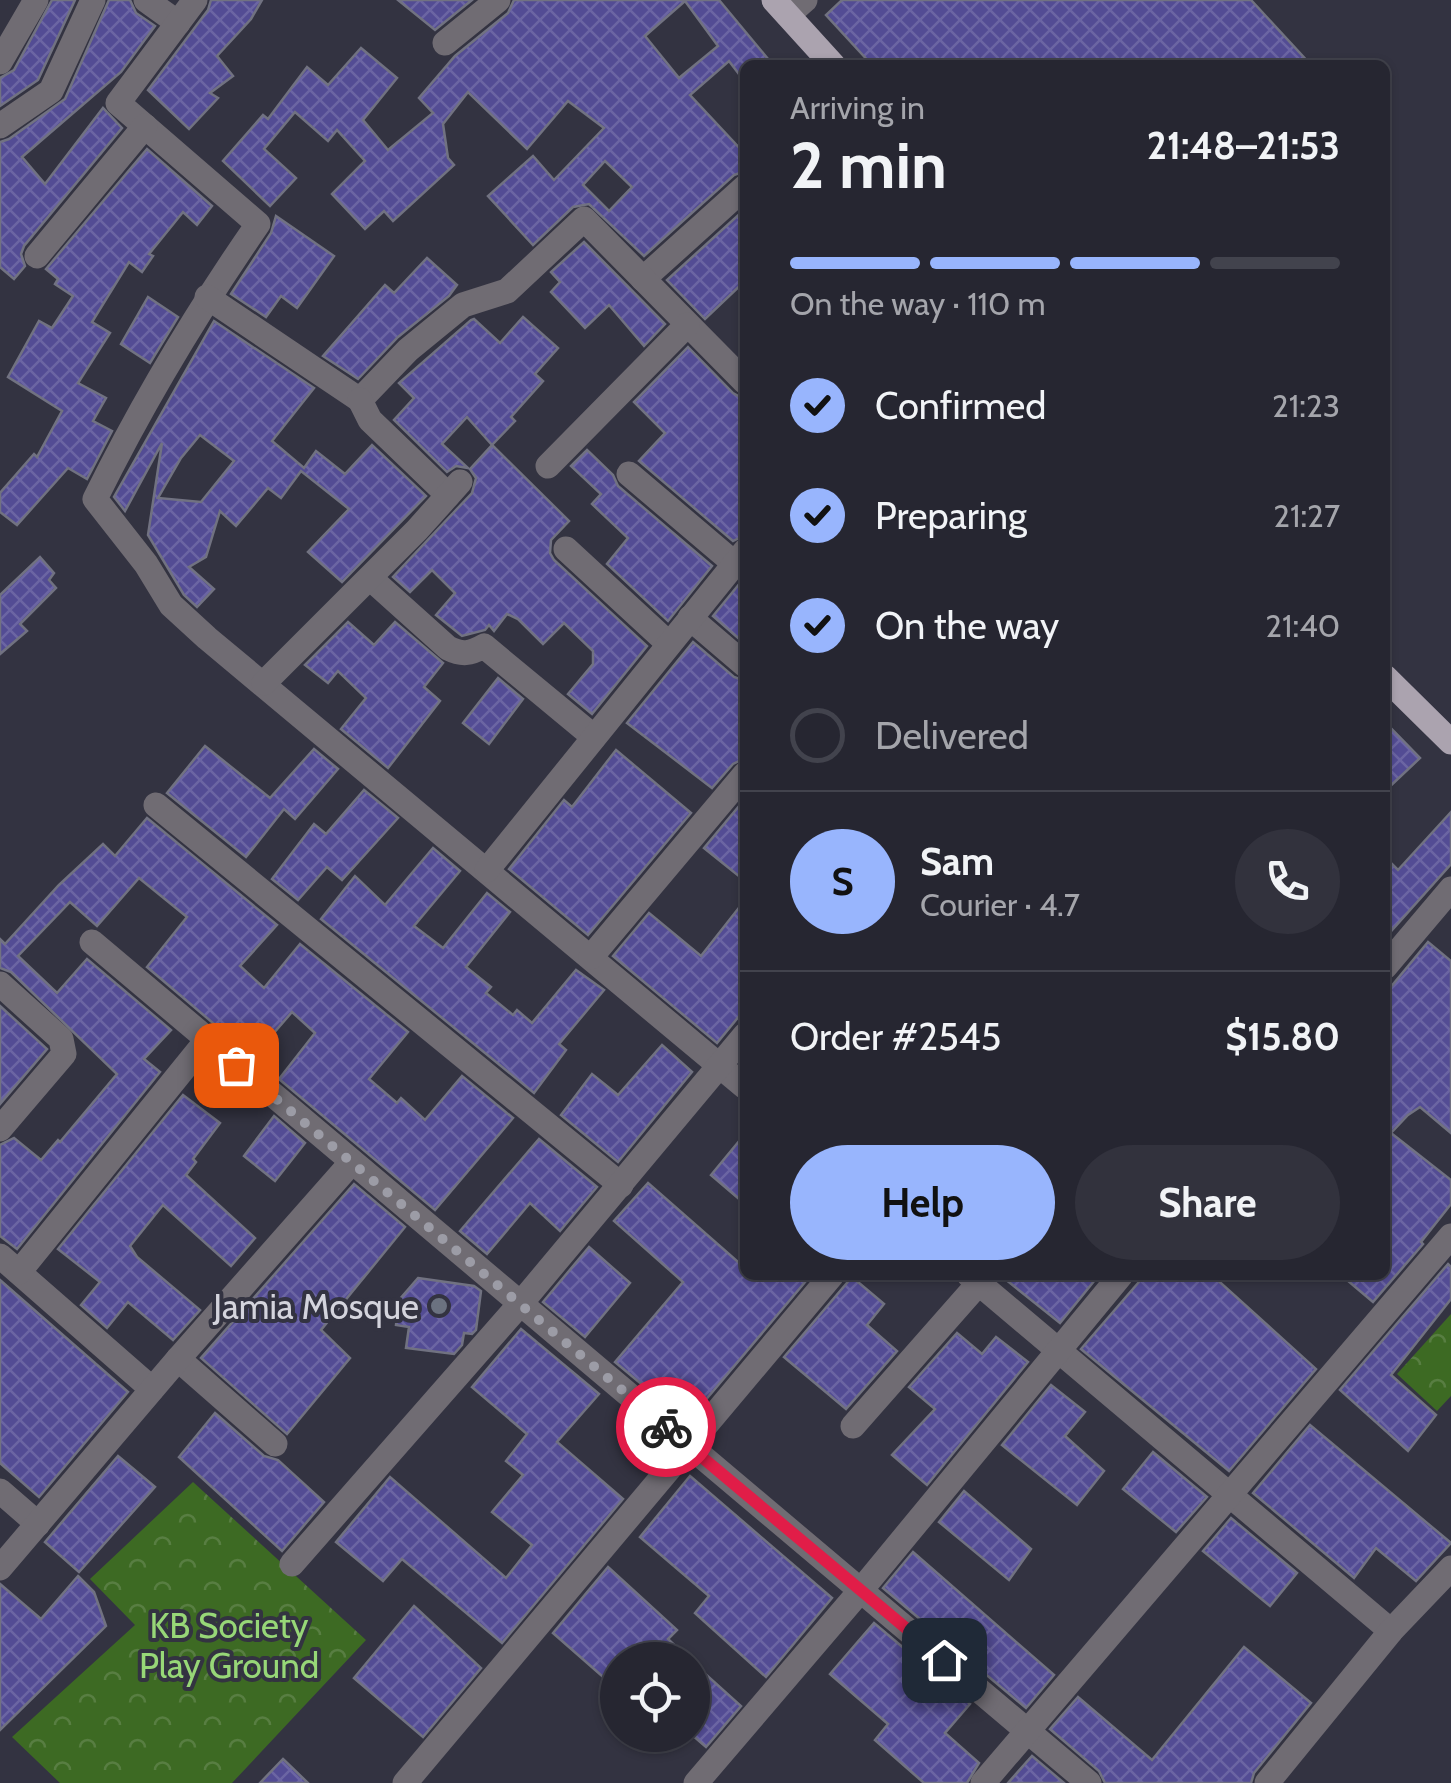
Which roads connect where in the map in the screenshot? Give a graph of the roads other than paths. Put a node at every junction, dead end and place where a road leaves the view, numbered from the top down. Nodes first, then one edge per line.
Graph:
1 (36, 0) edge
2 (92, 0) edge
3 (146, 0) edge
4 (195, 0) edge
5 (498, 0) edge
6 (789, 5) edge
7 (178, 23) junction
8 (444, 43) dead end
9 (829, 60) edge
10 (0, 62) edge
11 (0, 126) edge
12 (145, 126) junction
13 (740, 191) edge
14 (37, 256) dead end
15 (643, 279) junction
16 (207, 298) junction
17 (687, 325) junction
18 (740, 377) edge
19 (360, 400) junction
20 (548, 466) dead end
21 (629, 474) dead end
22 (566, 548) dead end
23 (740, 557) edge
24 (370, 578) junction
25 (690, 618) junction
26 (670, 644) junction
27 (740, 660) edge
28 (264, 682) junction
29 (1390, 682) edge
30 (594, 737) junction
31 (1450, 739) edge
32 (740, 780) edge
33 (156, 804) dead end
34 (486, 870) junction
35 (1451, 890) edge
36 (92, 942) dead end
37 (590, 957) junction
38 (1390, 960) edge
39 (0, 984) edge
40 (206, 1040) junction
41 (740, 1040) edge
42 (720, 1065) junction
43 (740, 1082) edge
44 (0, 1129) edge
45 (351, 1162) junction
46 (621, 1184) junction
47 (1451, 1236) edge
48 (9, 1264) edge
49 (828, 1280) edge
50 (973, 1280) edge
51 (975, 1280) edge
52 (1117, 1280) edge
53 (521, 1303) junction
54 (1058, 1349) junction
55 (178, 1359) junction
56 (152, 1389) junction
57 (854, 1426) dead end
58 (275, 1444) dead end
59 (689, 1446) junction
60 (0, 1491) edge
61 (1231, 1495) junction
62 (38, 1524) junction
63 (292, 1564) dead end
64 (0, 1568) edge
65 (1451, 1568) edge
66 (861, 1590) junction
67 (1391, 1631) junction
68 (1027, 1730) junction
69 (405, 1783) edge
70 (696, 1783) edge
71 (983, 1783) edge
72 (1090, 1783) edge
73 (1268, 1783) edge

1 - 10 street
2 - 11 street
3 - 7 street
4 - 7 street
5 - 8 street
6 - 9 main road
7 - 12 street
12 - 14 street
12 - 16 street
13 - 15 street
15 - 17 street
15 - 19 street
16 - 19 street
16 - 28 street
17 - 18 street
17 - 20 street
19 - 24 street
21 - 23 street
22 - 26 street
23 - 25 street
24 - 28 street
24 - 30 street
25 - 26 street
25 - 27 street
26 - 30 street
28 - 34 street
29 - 31 main road
30 - 34 street
32 - 37 street
33 - 46 street
34 - 37 street
35 - 38 street
36 - 40 street
37 - 42 street
39 - 44 street
40 - 45 street
40 - 48 street
41 - 42 street
42 - 43 street
42 - 46 street
45 - 53 street
45 - 55 street
46 - 53 street
47 - 61 street
48 - 56 street
49 - 59 street
50 - 57 street
51 - 54 street
52 - 54 street
53 - 59 street
53 - 63 street
54 - 61 street
54 - 66 street
55 - 56 street
55 - 58 street
56 - 62 street
59 - 66 street
59 - 69 street
60 - 62 street
61 - 67 street
61 - 68 street
62 - 64 street
65 - 67 street
66 - 68 street
66 - 70 street
67 - 73 street
68 - 71 street
68 - 72 street

